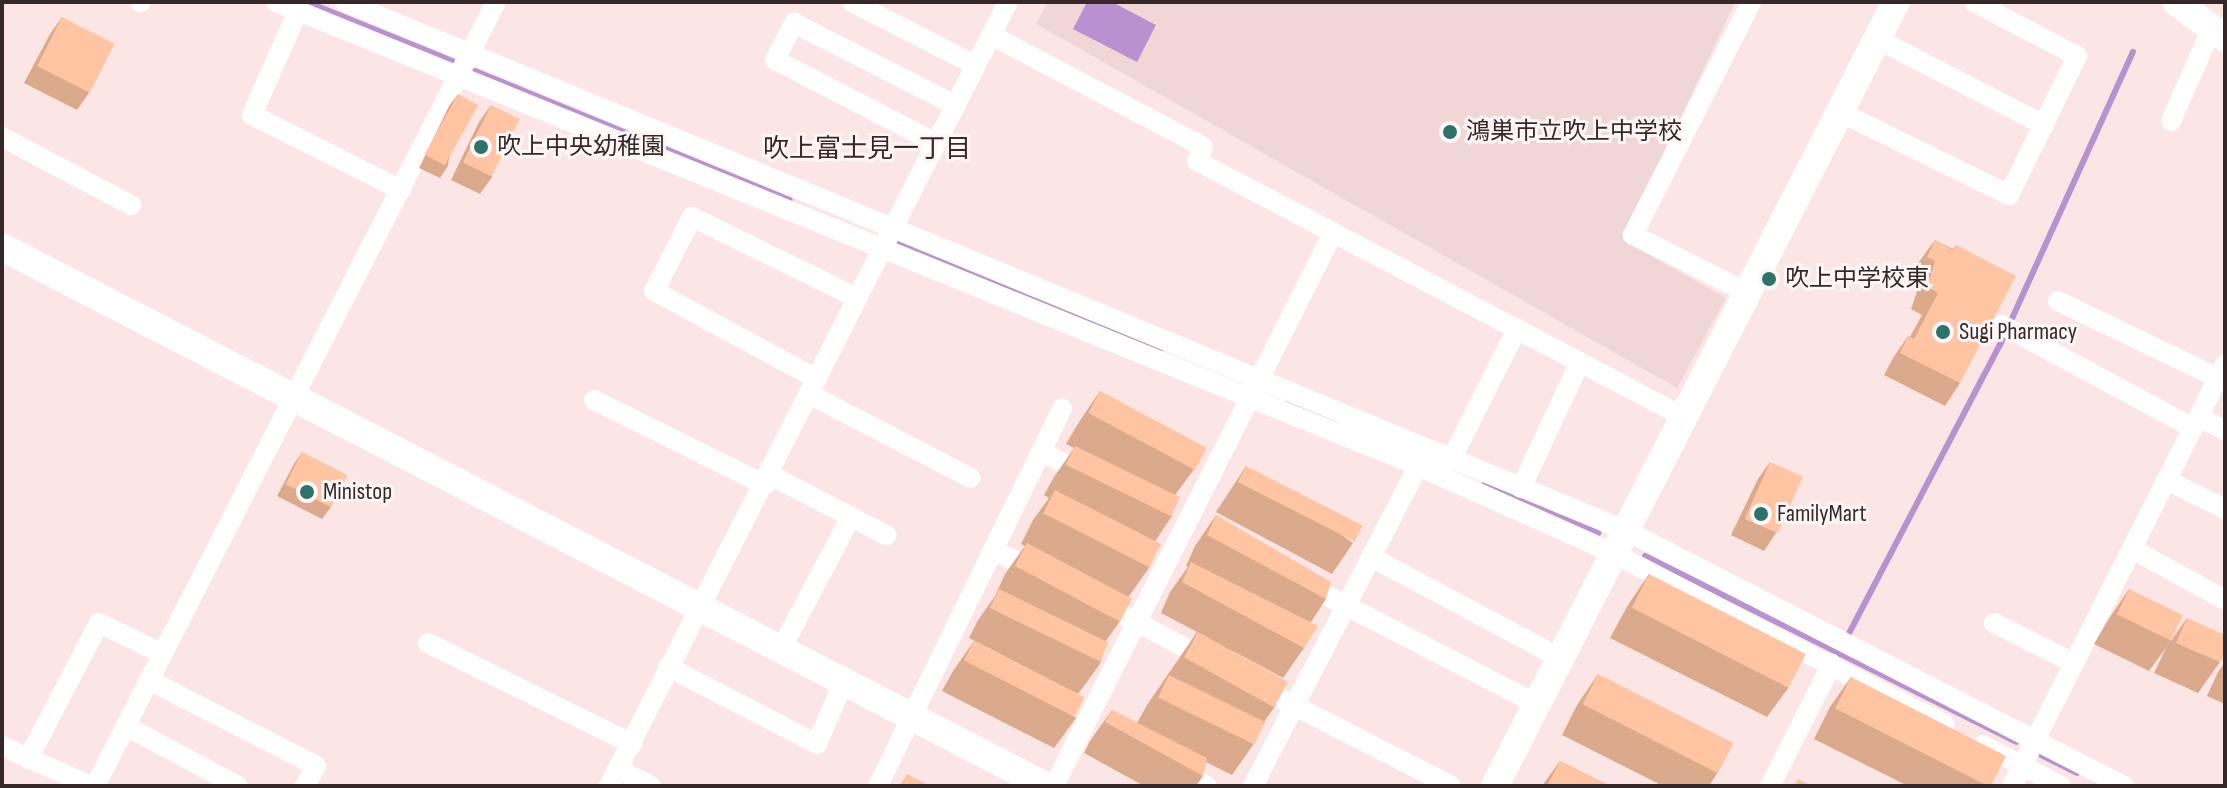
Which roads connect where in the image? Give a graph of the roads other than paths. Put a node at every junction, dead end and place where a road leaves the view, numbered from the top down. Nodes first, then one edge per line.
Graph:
1 (276, 2) edge
2 (345, 2) edge
3 (852, 2) edge
4 (1008, 2) edge
5 (1751, 2) edge
6 (1896, 2) edge
7 (1974, 2) edge
8 (2176, 2) edge
9 (490, 4) edge
10 (298, 11) junction
11 (2218, 33) edge
12 (991, 35) junction
13 (1875, 38) junction
14 (470, 53) junction
15 (975, 65) junction
16 (458, 77) junction
17 (955, 105) junction
18 (1838, 111) junction
19 (2171, 121) dead end
20 (2044, 125) junction
21 (2, 137) edge
22 (936, 143) junction
23 (401, 190) junction
24 (131, 205) dead end
25 (892, 230) junction
26 (1333, 233) junction
27 (2, 247) edge
28 (881, 249) junction
29 (1746, 292) junction
30 (857, 298) junction
31 (2058, 301) dead end
32 (2002, 325) edge
33 (1517, 329) junction
34 (1580, 362) junction
35 (2222, 371) edge
36 (813, 387) junction
37 (1255, 387) junction
38 (296, 398) junction
39 (594, 400) dead end
40 (1062, 409) dead end
41 (1682, 416) junction
42 (2196, 422) junction
43 (2225, 430) edge
44 (1041, 452) junction
45 (1451, 460) junction
46 (1418, 466) junction
47 (971, 478) dead end
48 (767, 480) junction
49 (2166, 480) junction
50 (1107, 484) edge
51 (1521, 488) junction
52 (2225, 509) edge
53 (851, 517) junction
54 (886, 535) dead end
55 (1619, 542) junction
56 (2132, 549) junction
57 (993, 550) junction
58 (1371, 557) junction
59 (1293, 579) edge
60 (1059, 583) edge
61 (2225, 600) edge
62 (1346, 606) junction
63 (699, 608) junction
64 (1111, 609) edge
65 (1137, 622) junction
66 (1994, 623) dead end
67 (428, 643) dead end
68 (780, 651) junction
69 (163, 654) junction
70 (1560, 658) junction
71 (2074, 663) junction
72 (1832, 664) junction
73 (668, 667) junction
74 (149, 680) junction
75 (843, 683) junction
76 (1537, 704) junction
77 (1294, 706) junction
78 (911, 717) junction
79 (126, 726) junction
80 (2035, 740) junction
81 (632, 744) junction
82 (2, 746) edge
83 (1154, 757) edge
84 (28, 759) junction
85 (2022, 766) junction
86 (614, 778) edge
87 (883, 784) edge
88 (93, 786) edge
89 (238, 786) edge
90 (305, 786) edge
91 (651, 786) edge
92 (1046, 786) edge
93 (1054, 786) edge
94 (1207, 786) edge
95 (1253, 786) edge
96 (1451, 786) edge
97 (1495, 786) edge
98 (1770, 786) edge
99 (2012, 786) edge
100 (2061, 786) edge
101 (2124, 786) edge

1 - 10 street
2 - 14 street
3 - 15 street
4 - 12 street
5 - 29 street
6 - 13 street
7 - 20 street
8 - 11 street
9 - 14 street
10 - 16 street
10 - 23 street
11 - 19 street
12 - 15 street
12 - 26 street
13 - 18 street
13 - 20 street
14 - 16 street
14 - 25 street
15 - 17 street
16 - 23 street
16 - 28 street
17 - 22 street
17 - 22 street
18 - 20 street
18 - 29 street
21 - 24 street
22 - 25 street
23 - 38 street
25 - 28 street
25 - 37 street
26 - 33 street
26 - 37 street
27 - 38 street
28 - 30 street
28 - 37 street
29 - 41 street
30 - 36 street
30 - 36 street
31 - 35 street
32 - 42 street
33 - 34 street
33 - 45 street
34 - 41 street
34 - 51 street
35 - 42 street
36 - 47 street
36 - 48 street
37 - 45 street
37 - 46 street
37 - 65 street
38 - 63 street
38 - 69 street
39 - 48 street
40 - 44 street
41 - 55 street
42 - 43 street
42 - 49 street
44 - 50 street
44 - 57 street
45 - 51 street
46 - 55 street
46 - 58 street
48 - 53 street
48 - 63 street
49 - 52 street
49 - 56 street
51 - 55 street
53 - 54 street
53 - 68 street
55 - 70 street
55 - 72 street
55 - 80 street
56 - 61 street
56 - 71 street
57 - 60 street
57 - 78 street
58 - 62 street
58 - 70 street
59 - 62 street
62 - 76 street
62 - 77 street
63 - 68 street
63 - 73 street
64 - 65 street
65 - 77 street
65 - 93 street
66 - 71 street
67 - 81 street
68 - 75 street
69 - 74 street
69 - 84 street
70 - 76 street
71 - 80 street
72 - 85 street
72 - 98 street
73 - 75 street
73 - 81 street
74 - 79 street
74 - 90 street
75 - 78 street
76 - 97 street
77 - 95 street
77 - 96 street
78 - 87 street
78 - 92 street
79 - 88 street
79 - 89 street
80 - 85 street
80 - 101 street
81 - 86 street
82 - 84 street
83 - 94 street
84 - 88 street
85 - 99 street
85 - 100 street
86 - 91 street

